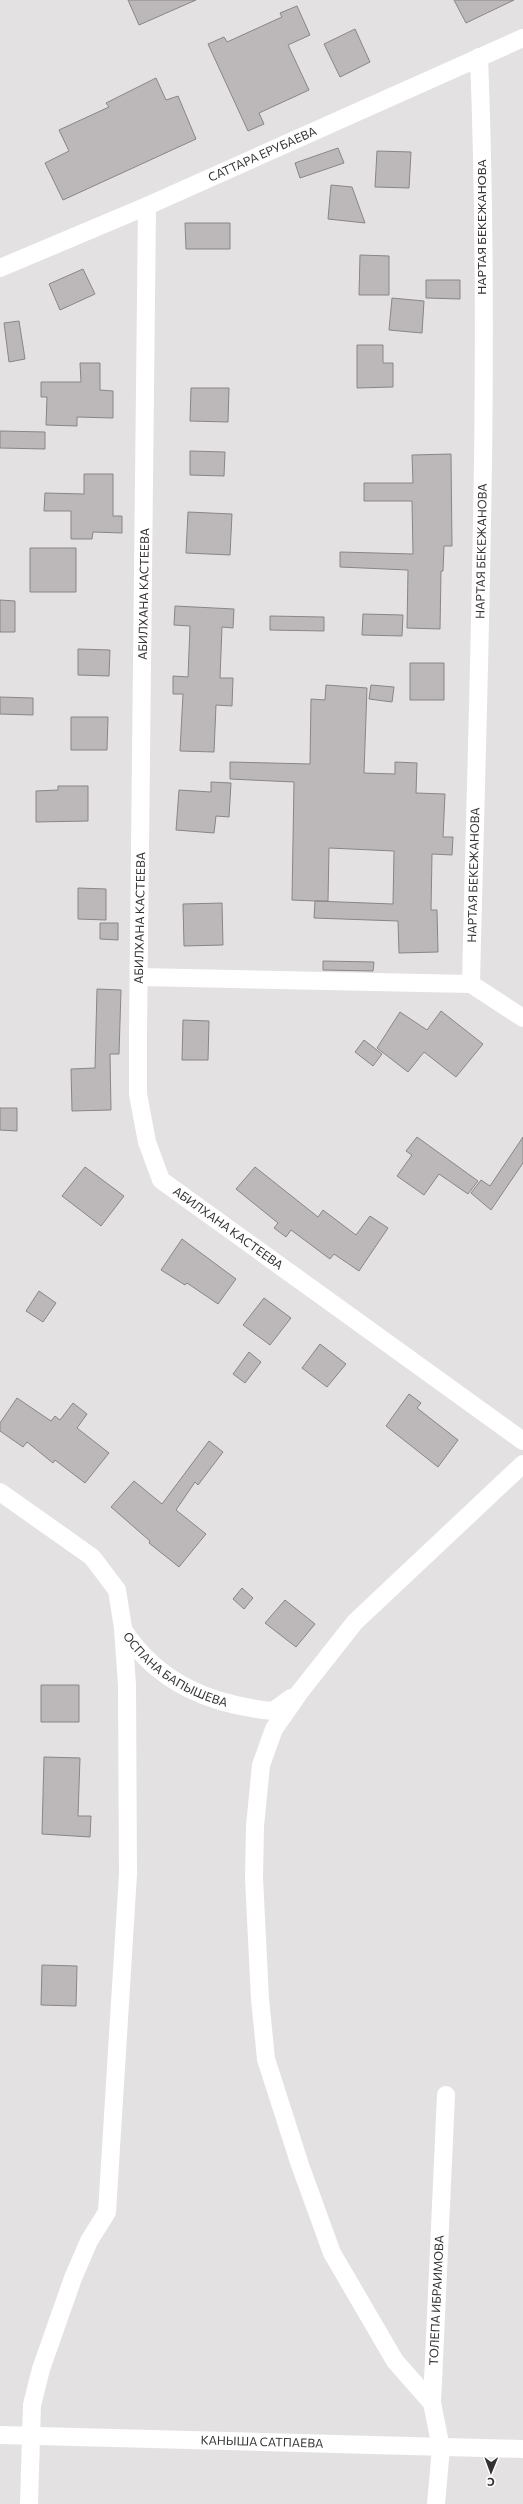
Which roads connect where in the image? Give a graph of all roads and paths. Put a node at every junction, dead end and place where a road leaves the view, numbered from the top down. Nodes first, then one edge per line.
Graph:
1 (523, 38) edge
2 (478, 57) junction
3 (147, 206) junction
4 (0, 268) edge
5 (139, 977) junction
6 (471, 984) junction
7 (523, 1018) edge
8 (523, 1441) edge
9 (523, 1464) edge
10 (0, 1492) edge
11 (123, 1628) junction
12 (299, 1693) junction
13 (446, 2095) dead end
14 (432, 2403) junction
15 (0, 2435) edge
16 (32, 2435) junction
17 (441, 2448) junction
18 (523, 2449) edge
19 (29, 2504) edge
20 (436, 2504) edge

1 - 2 street, САТТАРА ЕРУБАЕВА
2 - 3 street, САТТАРА ЕРУБАЕВА
2 - 6 street, НАРТАЯ БЕКЕЖАНОВА
3 - 4 street, САТТАРА ЕРУБАЕВА
3 - 5 street, АБИЛХАНА КАСТЕЕВА
5 - 6 street
5 - 8 street, АБИЛХАНА КАСТЕЕВА
6 - 7 street
9 - 12 street
10 - 11 street, ОСПАНА БАПЫШЕВА
11 - 12 street, ОСПАНА БАПЫШЕВА
11 - 16 street
12 - 14 street
13 - 14 street, ТОЛЕПА ИБРАИМОВА
14 - 17 street, ТОЛЕПА ИБРАИМОВА
15 - 16 street, КАНЫША САТПАЕВА
16 - 17 street, КАНЫША САТПАЕВА
16 - 19 street
17 - 18 street, КАНЫША САТПАЕВА
17 - 20 street, ТОЛЕПА ИБРАИМОВА

